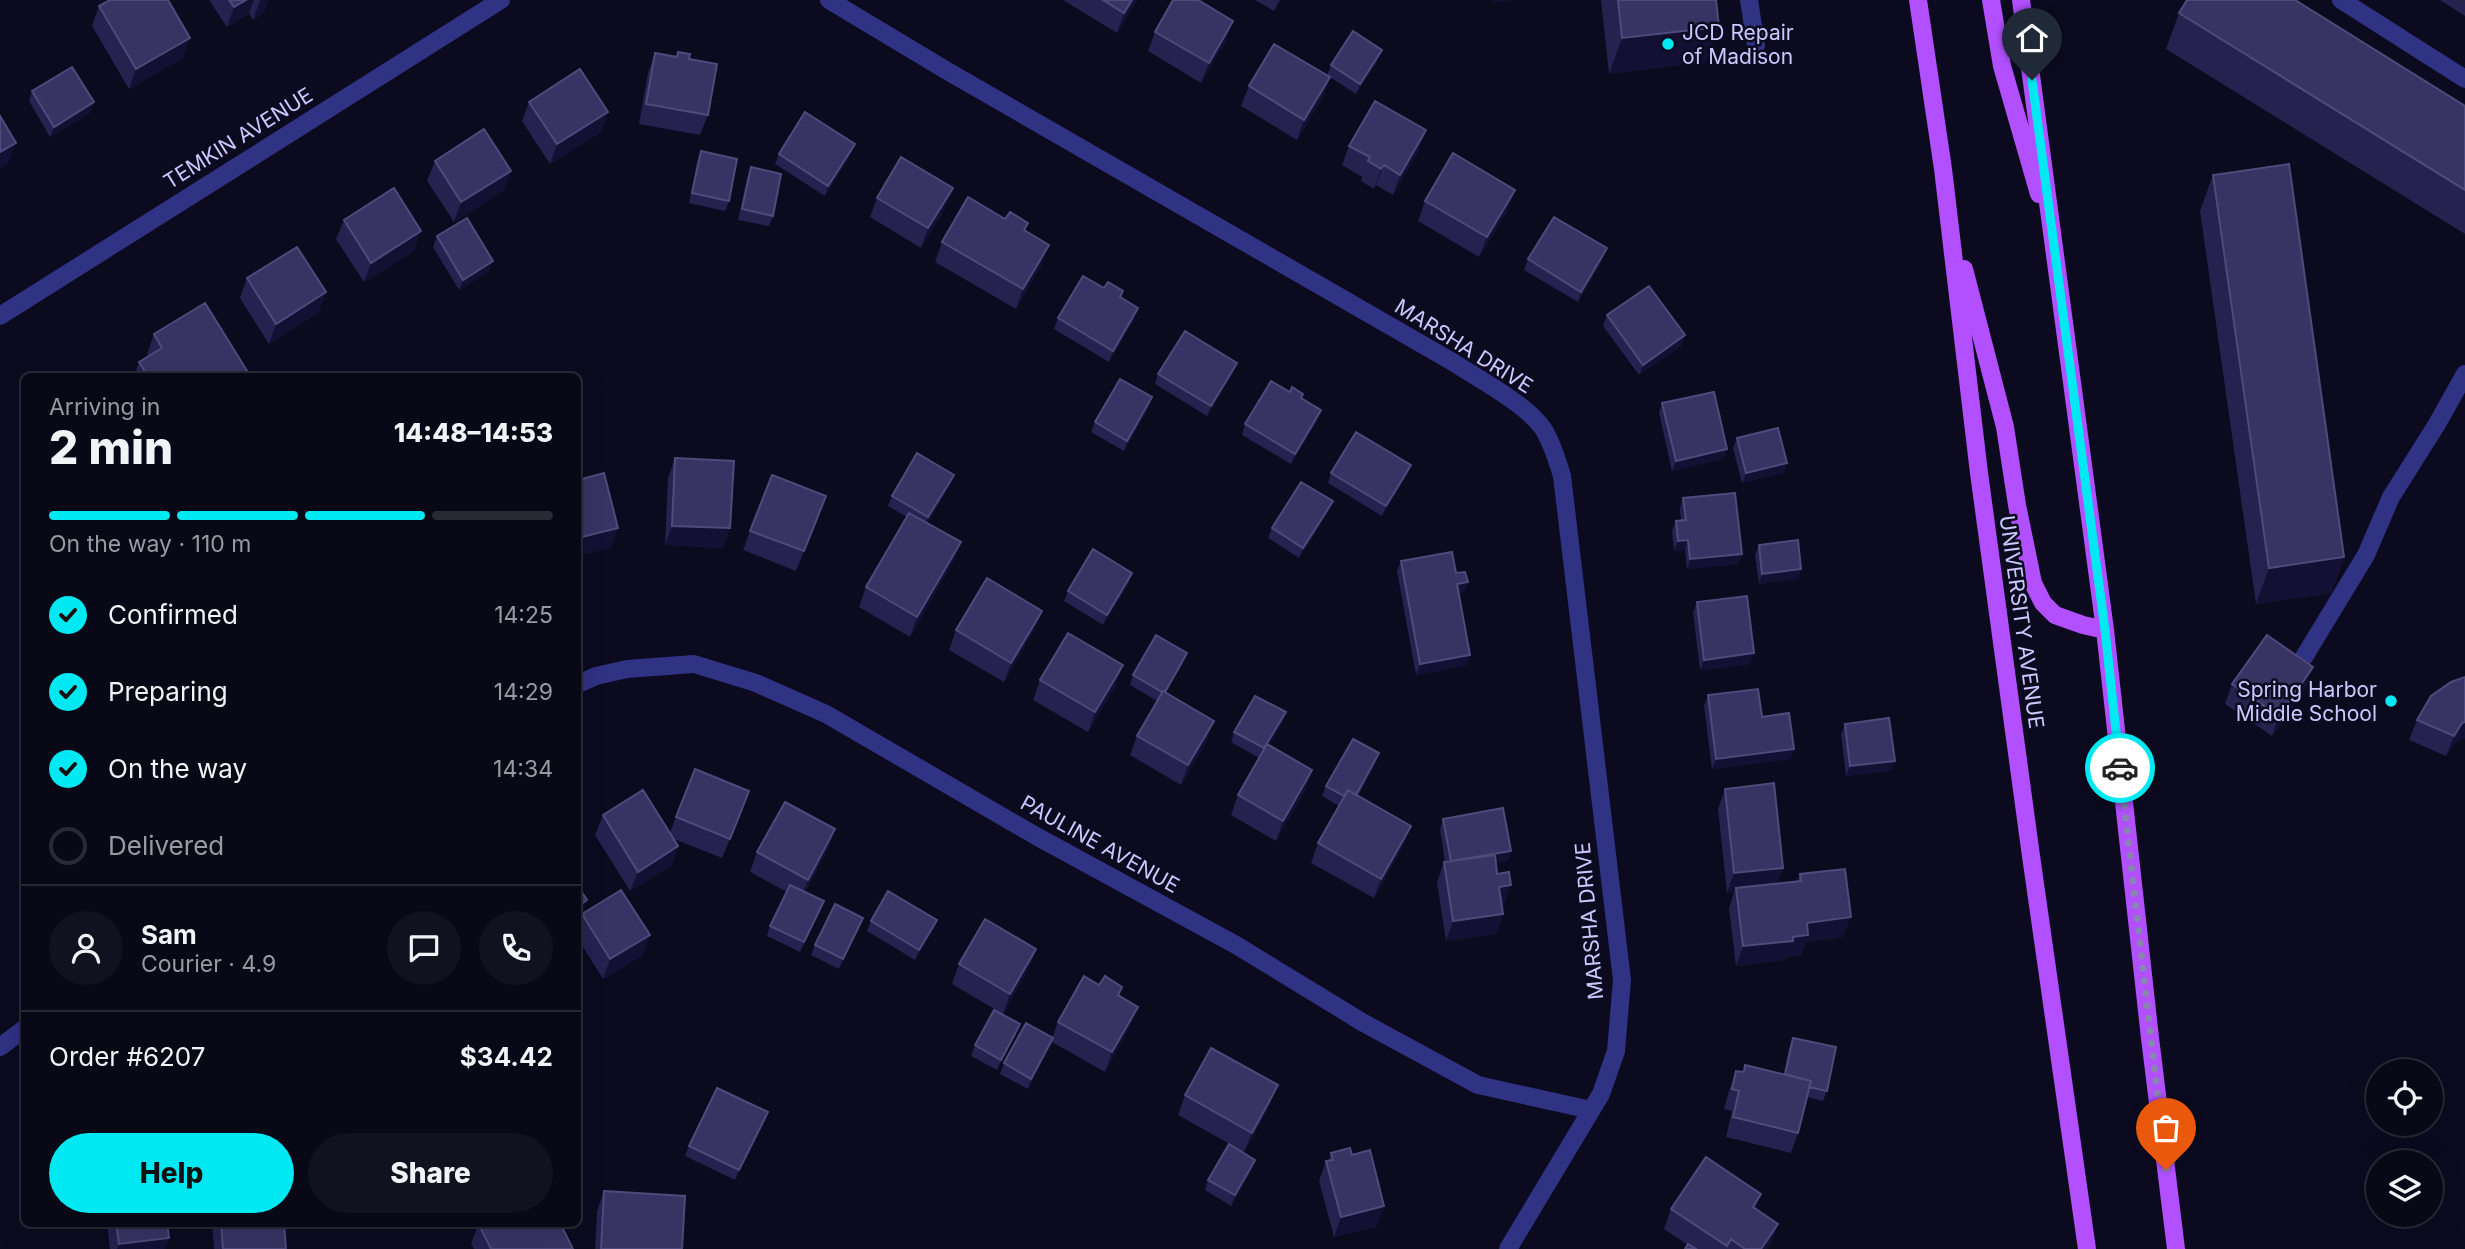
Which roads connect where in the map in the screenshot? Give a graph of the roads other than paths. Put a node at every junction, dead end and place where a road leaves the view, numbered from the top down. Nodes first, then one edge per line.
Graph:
1 (501, 0) edge
2 (829, 0) edge
3 (1749, 0) edge
4 (1918, 0) edge
5 (1991, 0) edge
6 (2021, 0) edge
7 (2341, 0) edge
8 (1756, 45) dead end
9 (2465, 79) edge
10 (1947, 204) junction
11 (2054, 241) junction
12 (0, 316) edge
13 (2465, 374) edge
14 (2105, 630) junction
15 (2304, 657) edge
16 (581, 683) edge
17 (21, 1031) edge
18 (0, 1046) edge
19 (1591, 1110) junction
20 (1508, 1249) edge
21 (2087, 1249) edge
22 (2176, 1249) edge

1 - 12 street, TEMKIN AVENUE
2 - 19 street, MARSHA DRIVE
3 - 8 street
4 - 10 main road, UNIVERSITY AVENUE
5 - 11 main road
6 - 11 main road
7 - 9 street
10 - 14 main road
10 - 21 main road, UNIVERSITY AVENUE
11 - 14 main road
13 - 15 street
14 - 22 main road
16 - 19 street, PAULINE AVENUE
17 - 18 street
19 - 20 street, MARSHA DRIVE

